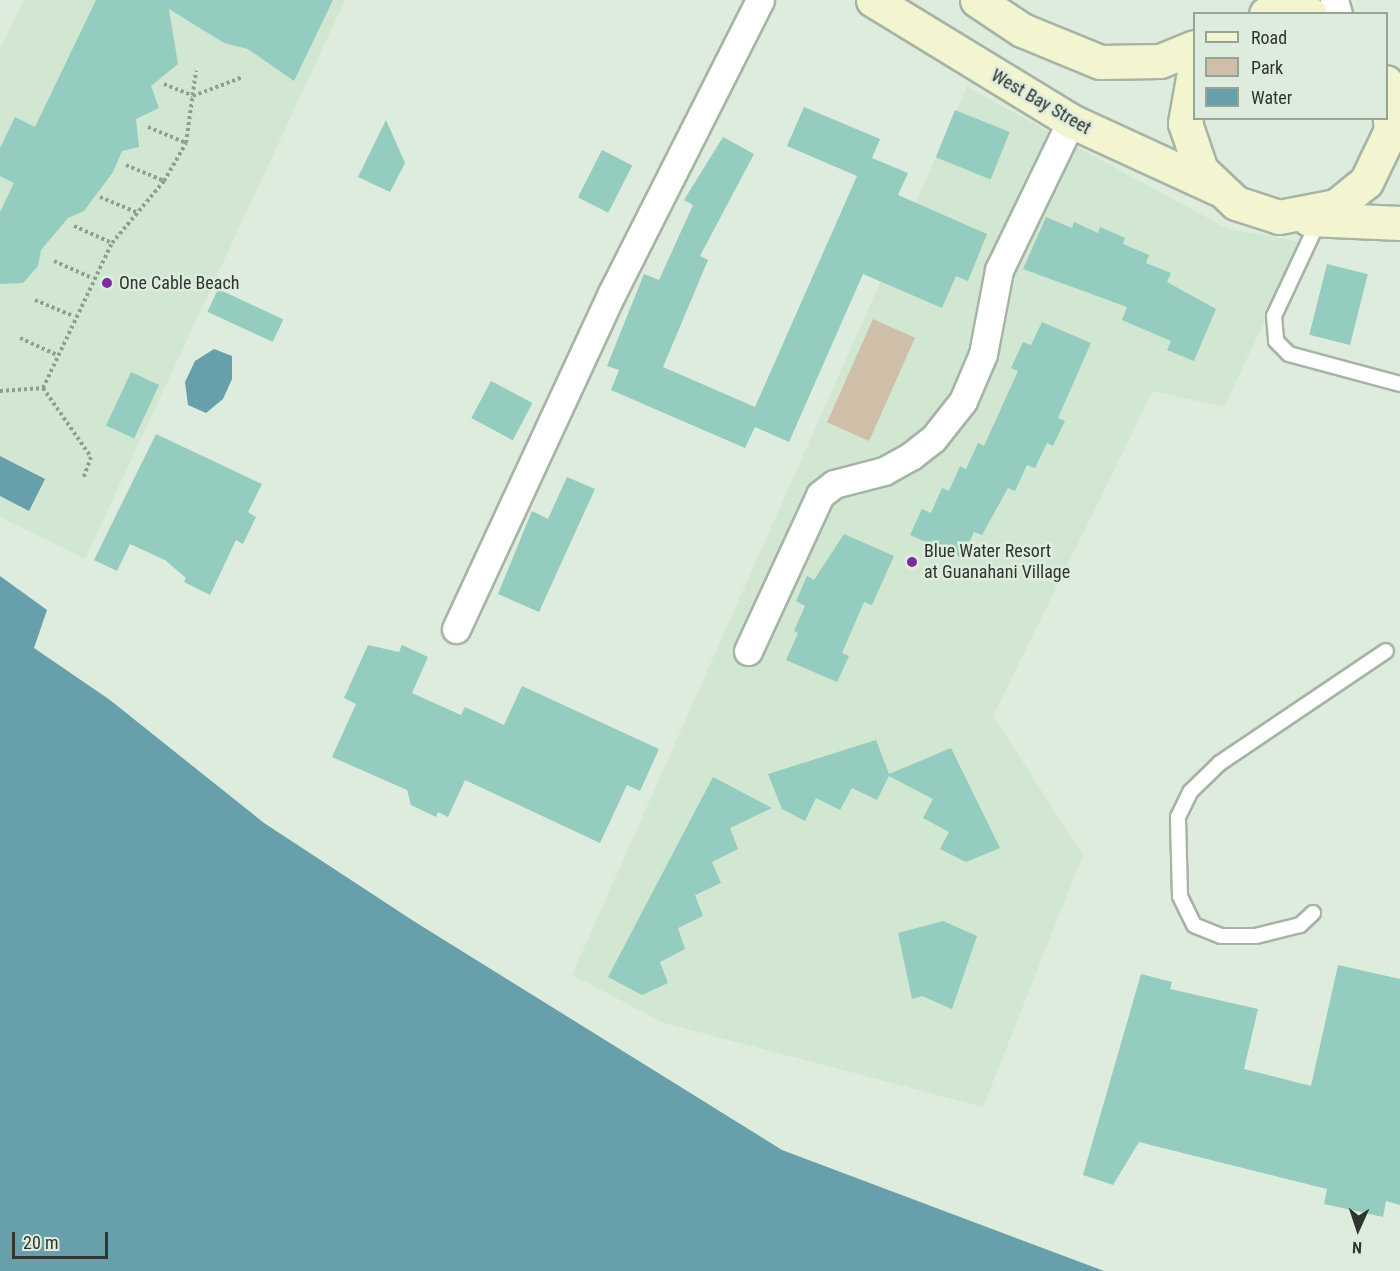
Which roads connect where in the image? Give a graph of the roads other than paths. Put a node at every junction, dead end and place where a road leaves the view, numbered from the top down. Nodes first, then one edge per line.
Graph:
1 (760, 0) edge
2 (873, 0) edge
3 (977, 0) edge
4 (1273, 0) edge
5 (1260, 12) edge
6 (1193, 47) edge
7 (1193, 78) edge
8 (1392, 92) edge
9 (1071, 120) junction
10 (1217, 189) junction
11 (1279, 217) junction
12 (1319, 220) junction
13 (1400, 223) edge
14 (1400, 384) edge
15 (456, 629) dead end
16 (748, 651) dead end
17 (1386, 651) dead end
18 (1313, 913) dead end

1 - 15 street
2 - 9 main road, West Bay Street
3 - 6 main road
4 - 5 street
7 - 10 main road
8 - 11 main road
9 - 10 main road, West Bay Street
9 - 16 street
10 - 11 main road, West Bay Street
11 - 12 main road
12 - 13 main road
12 - 14 lane
17 - 18 lane

